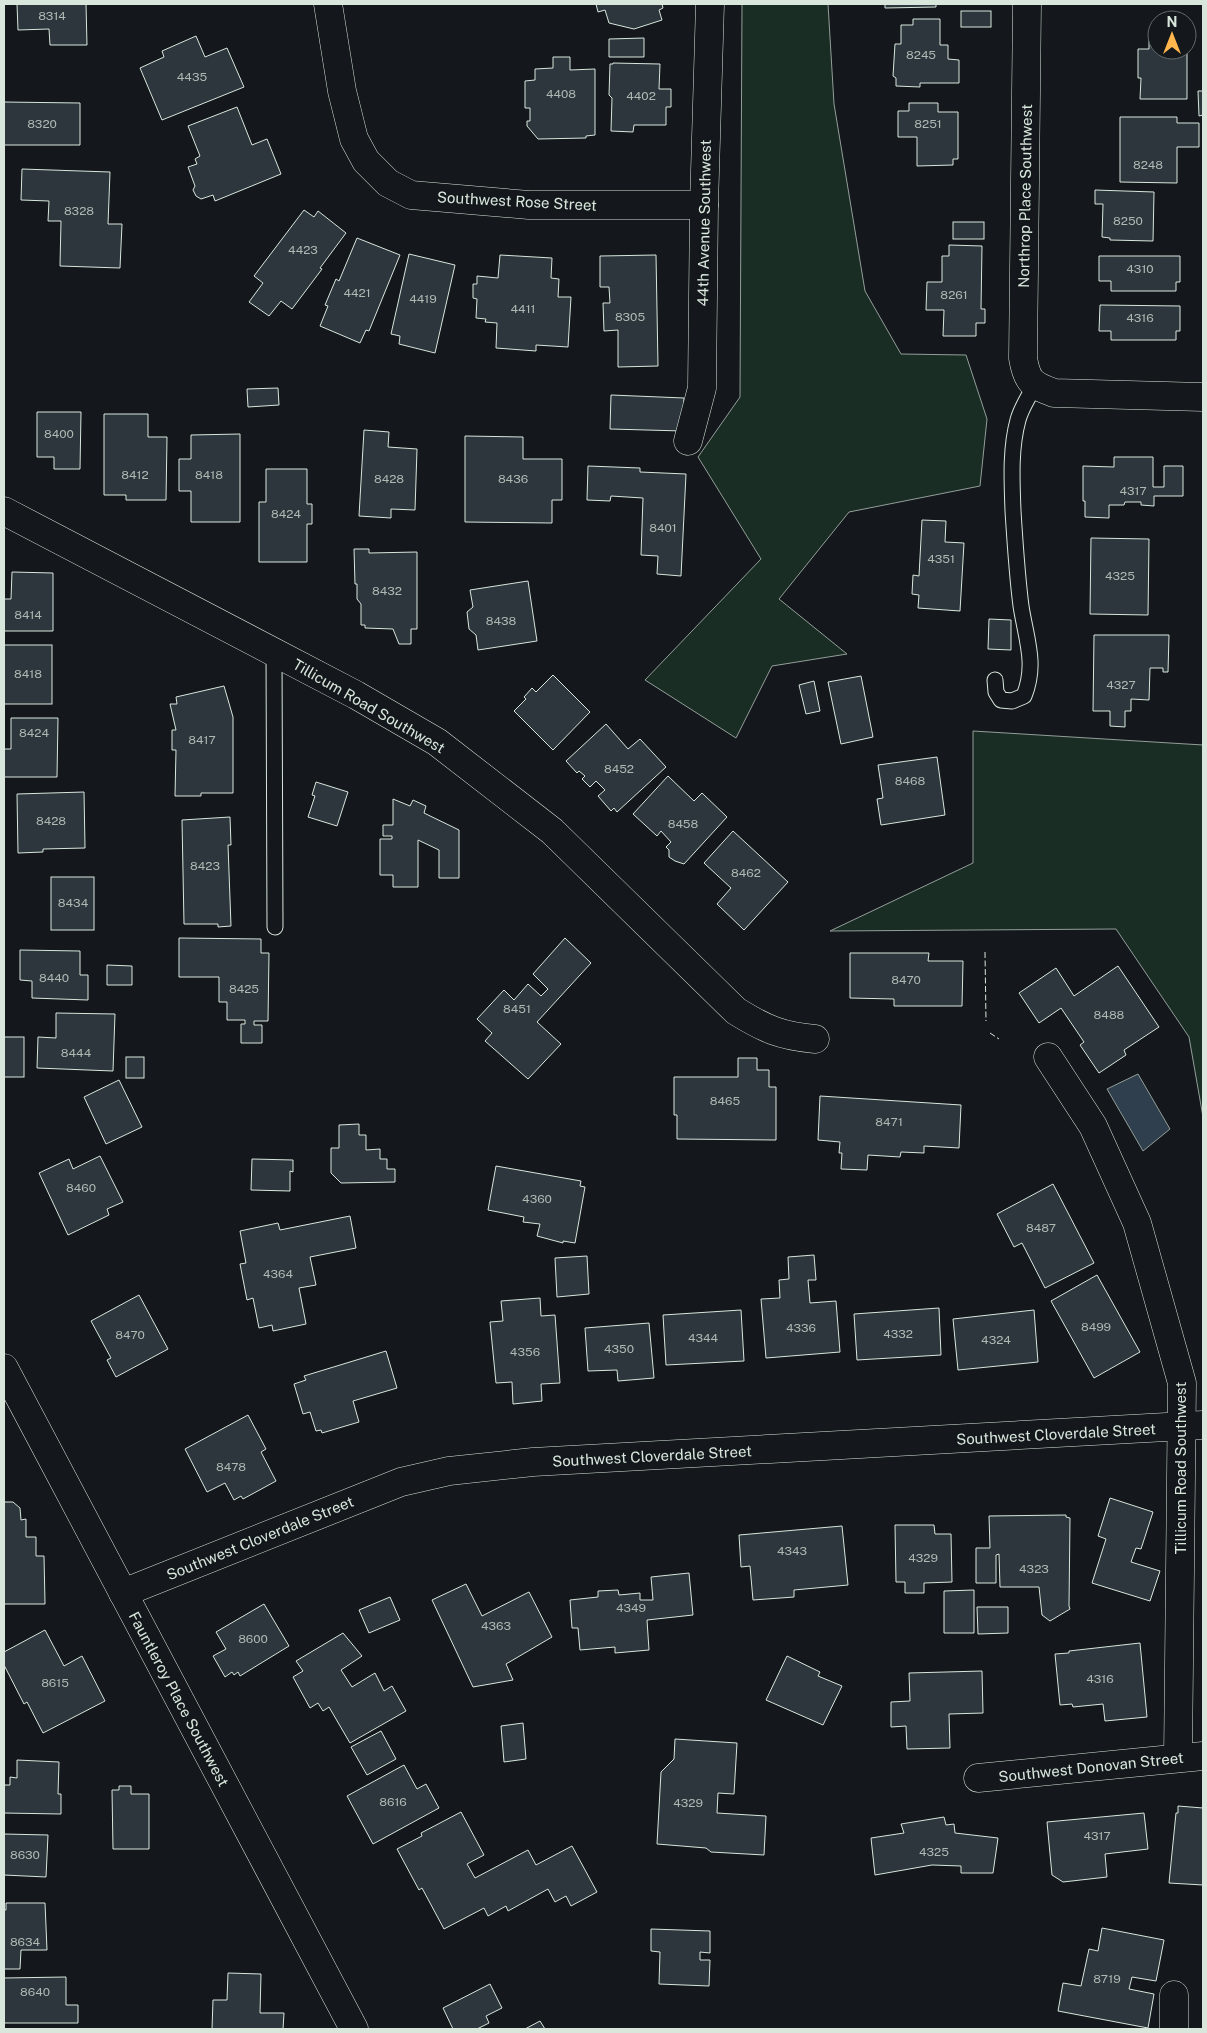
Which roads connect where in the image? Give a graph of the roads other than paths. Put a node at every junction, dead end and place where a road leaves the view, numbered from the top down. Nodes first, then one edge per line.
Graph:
1 (328, 4) edge
2 (710, 4) edge
3 (1027, 4) edge
4 (704, 205) junction
5 (1034, 386) junction
6 (1203, 397) edge
7 (688, 441) dead end
8 (4, 511) edge
9 (274, 652) junction
10 (995, 680) dead end
11 (275, 926) dead end
12 (815, 1040) dead end
13 (1048, 1057) dead end
14 (4, 1368) edge
15 (1193, 1426) edge
16 (123, 1593) junction
17 (1191, 1757) edge
18 (978, 1778) dead end
19 (1174, 1995) dead end
20 (354, 2029) edge
21 (1174, 2029) edge

1 - 4 street, Southwest Rose Street
2 - 4 street, 44th Avenue Southwest
3 - 5 street, Northrop Place Southwest
4 - 7 street, 44th Avenue Southwest
5 - 6 street
5 - 10 lane
8 - 9 street, Tillicum Road Southwest
9 - 11 lane
9 - 12 street, Tillicum Road Southwest
13 - 15 street, Tillicum Road Southwest
14 - 16 street, Fauntleroy Place Southwest
15 - 16 street, Southwest Cloverdale Street
15 - 17 street, Tillicum Road Southwest
16 - 20 street, Fauntleroy Place Southwest
17 - 18 street, Southwest Donovan Street
19 - 21 street

